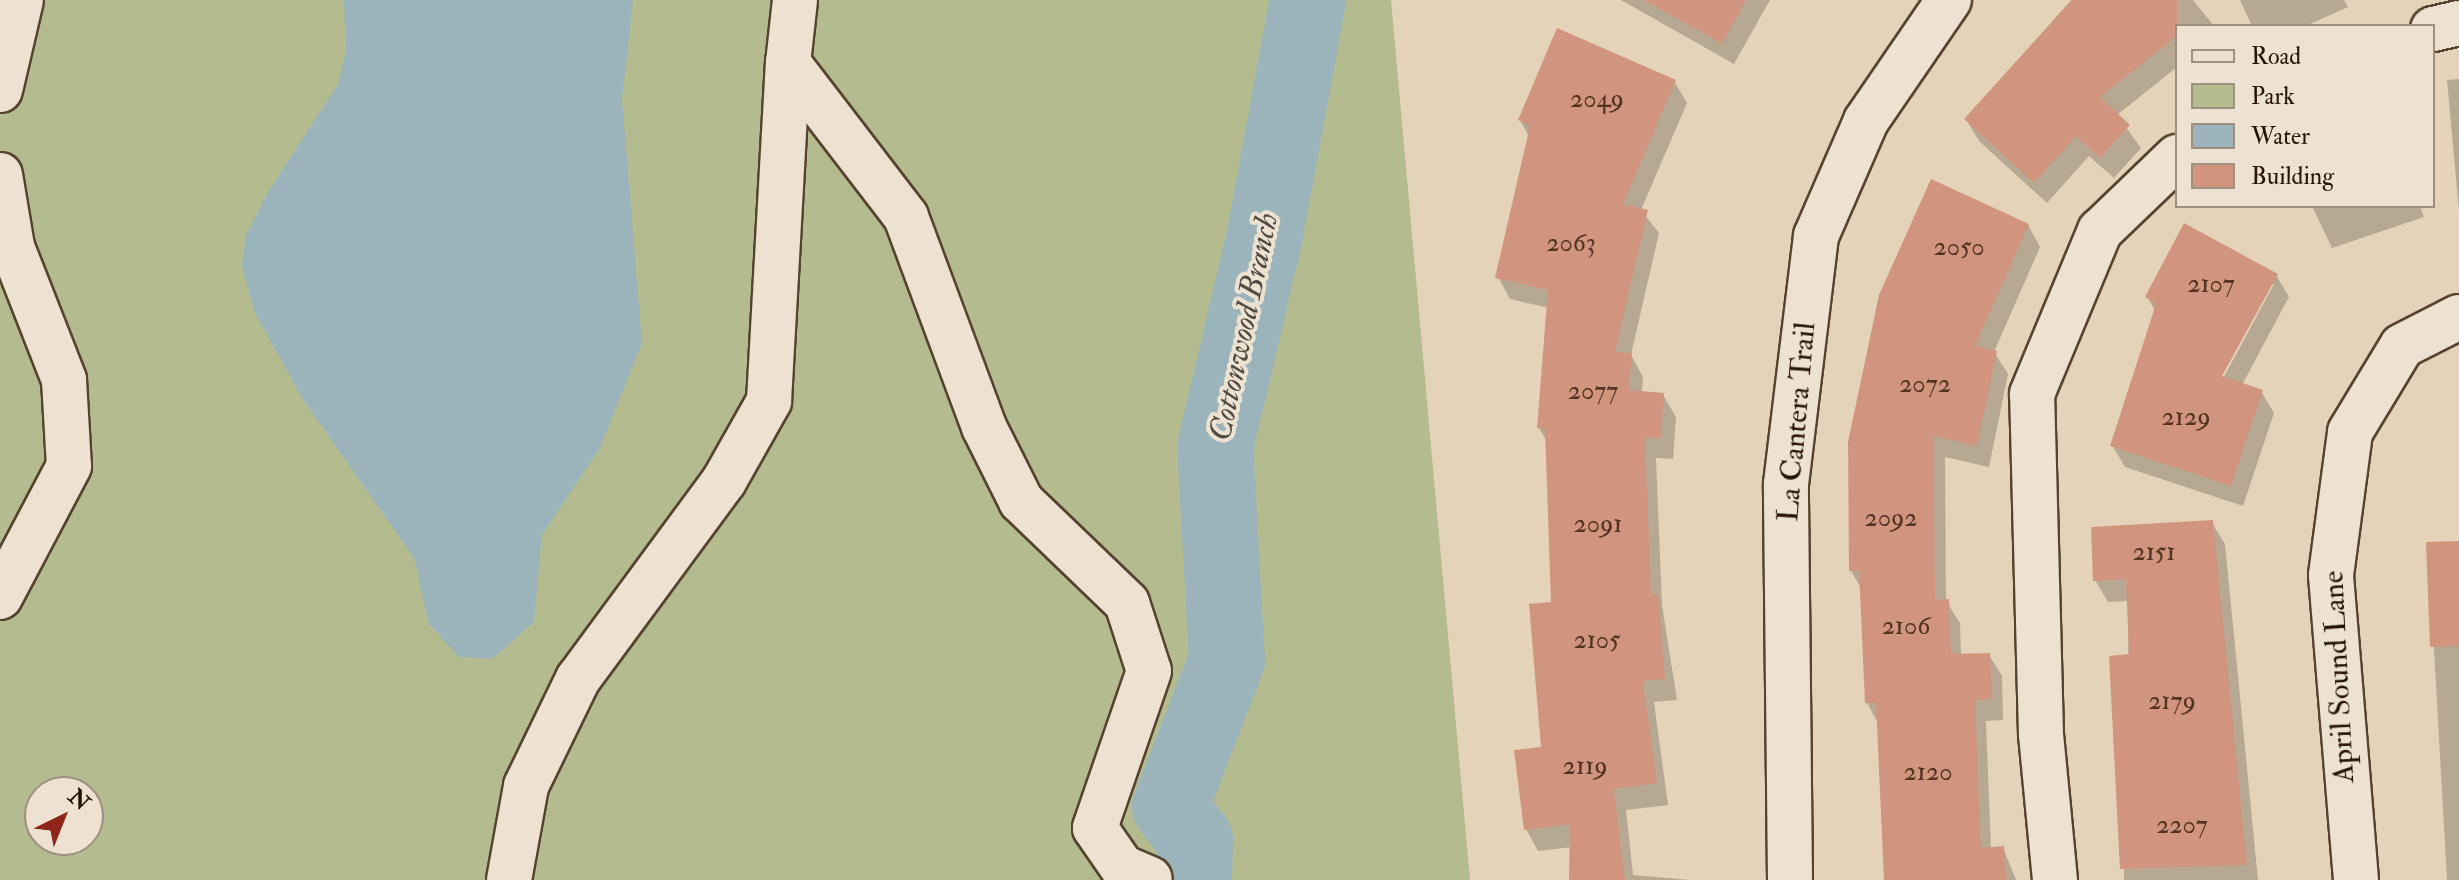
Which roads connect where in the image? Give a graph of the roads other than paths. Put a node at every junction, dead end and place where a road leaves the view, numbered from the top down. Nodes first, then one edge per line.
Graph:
1 (21, 0) edge
2 (795, 0) edge
3 (1949, 0) edge
4 (2459, 23) edge
5 (2435, 29) edge
6 (788, 63) junction
7 (0, 90) edge
8 (2175, 159) edge
9 (0, 175) edge
10 (2459, 317) edge
11 (0, 597) edge
12 (1150, 879) edge
13 (509, 880) edge
14 (1790, 880) edge
15 (2055, 880) edge
16 (2356, 880) edge

1 - 7 street
2 - 6 street
3 - 14 street, La Cantera Trail
4 - 5 street
6 - 12 street
6 - 13 street
8 - 15 street
9 - 11 street
10 - 16 street, April Sound Lane

